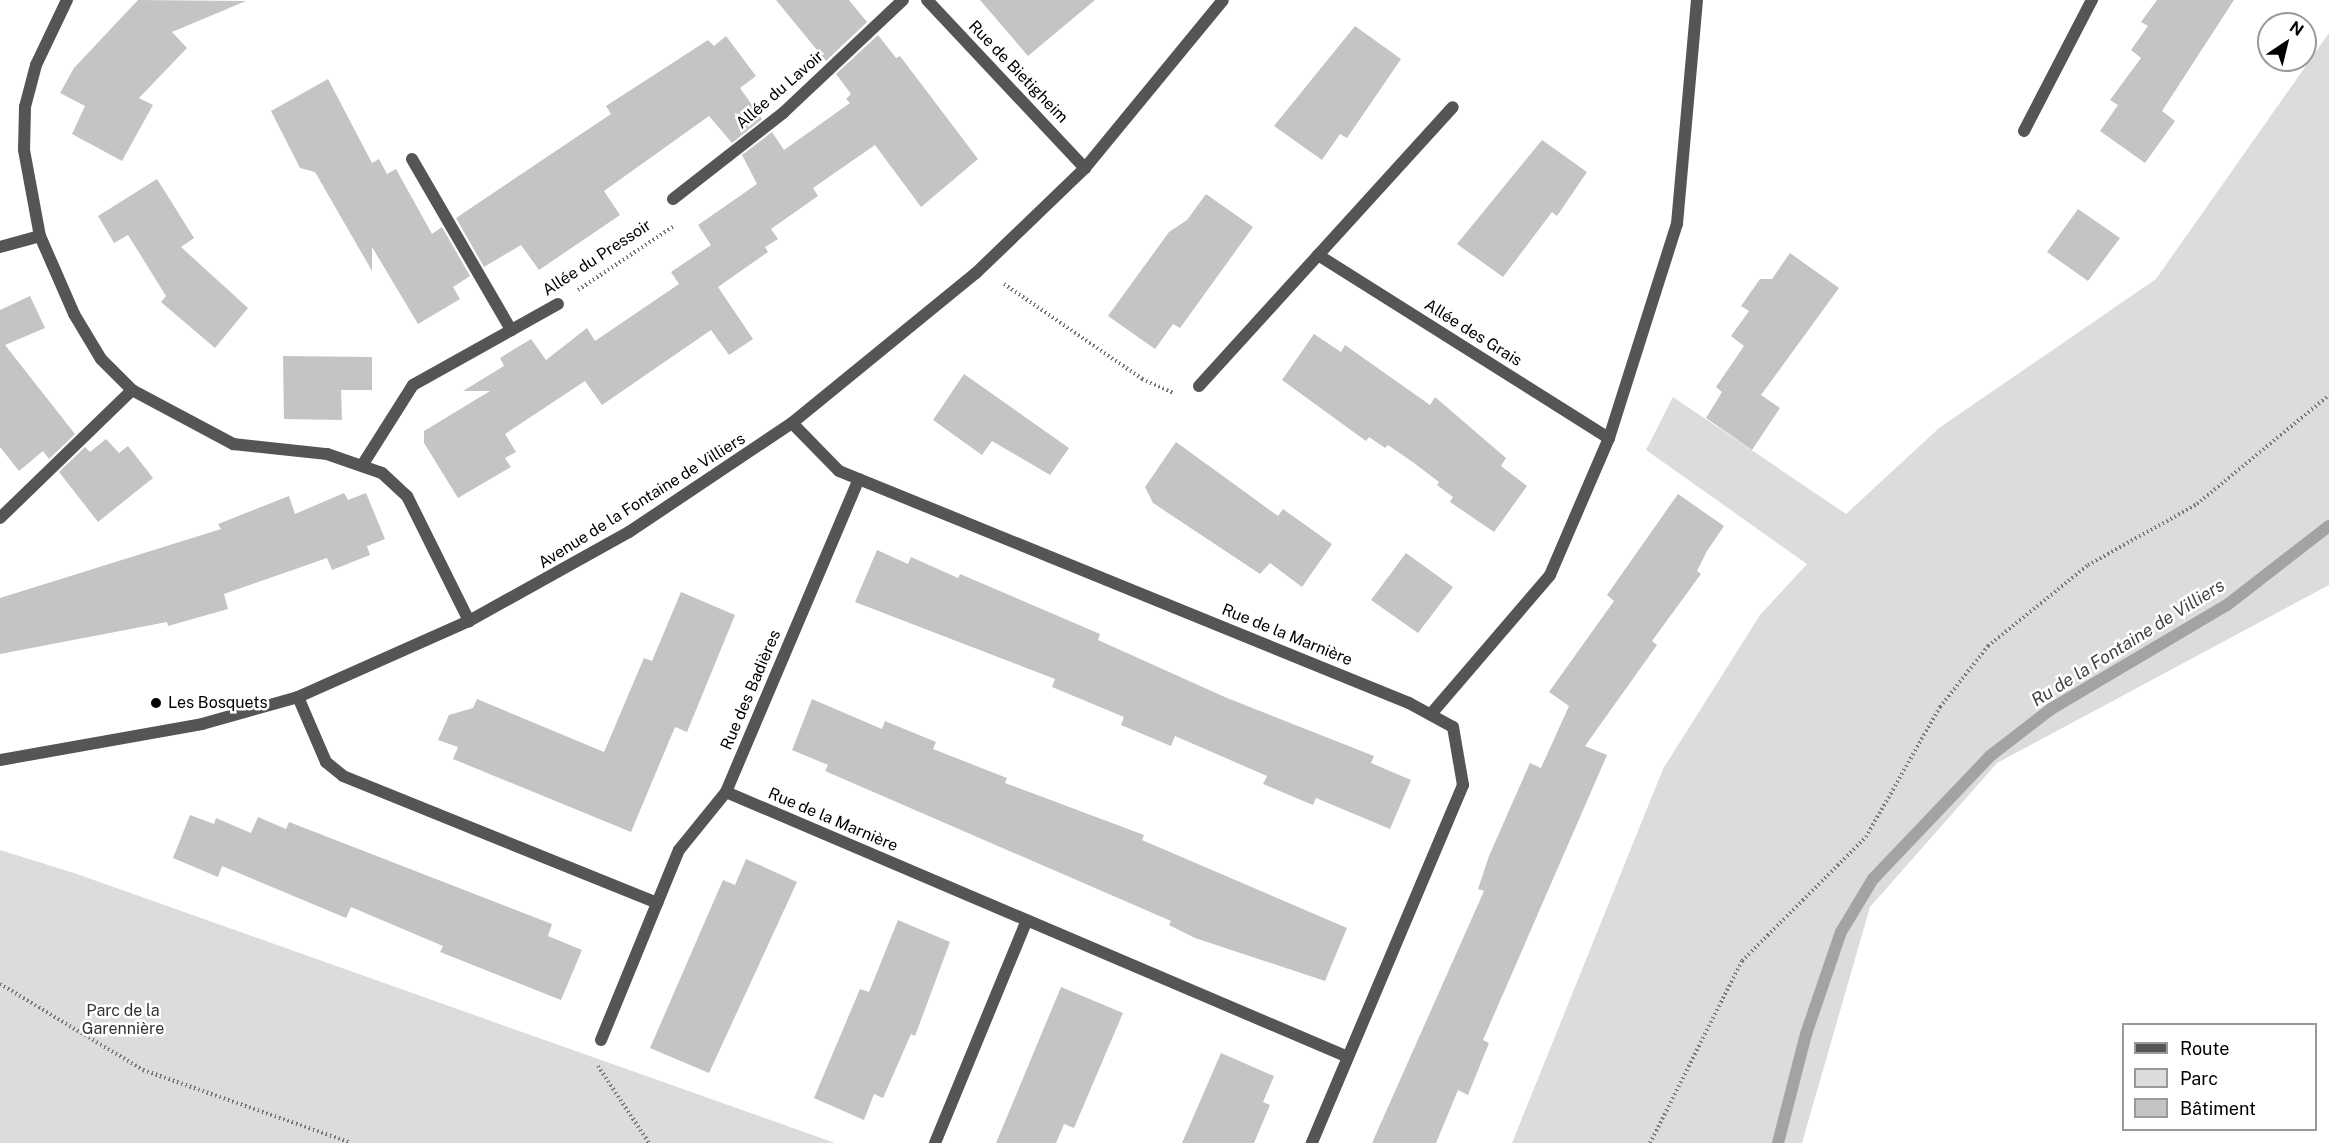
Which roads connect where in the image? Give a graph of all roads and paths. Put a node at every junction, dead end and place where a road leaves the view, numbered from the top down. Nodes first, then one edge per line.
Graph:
1 (67, 0) edge
2 (903, 0) edge
3 (927, 0) edge
4 (1223, 0) edge
5 (1697, 0) edge
6 (2092, 0) edge
7 (1454, 107) dead end
8 (2024, 131) dead end
9 (412, 159) dead end
10 (1084, 168) junction
11 (673, 199) joint
12 (40, 236) junction
13 (0, 247) edge
14 (1318, 255) junction
15 (984, 265) junction
16 (558, 304) joint
17 (511, 330) junction
18 (1199, 386) joint
19 (132, 390) junction
20 (2329, 395) edge
21 (792, 423) junction
22 (1609, 438) junction
23 (363, 464) junction
24 (859, 479) junction
25 (0, 518) edge
26 (470, 621) junction
27 (298, 697) junction
28 (1431, 714) junction
29 (0, 760) edge
30 (726, 792) junction
31 (657, 903) junction
32 (1027, 921) junction
33 (0, 984) edge
34 (601, 1040) joint
35 (1348, 1057) junction
36 (351, 1143) edge
37 (649, 1143) edge
38 (935, 1143) edge
39 (1312, 1143) edge
40 (1650, 1143) edge

1 - 12 street
2 - 11 street, Allée du Lavoir
3 - 10 street, Rue de Bietigheim
4 - 10 street, Avenue de la Fontaine de Villiers
5 - 22 street
6 - 8 street
7 - 14 street
9 - 17 street
10 - 15 street, Avenue de la Fontaine de Villiers
11 - 16 path, Allée du Pressoir
12 - 13 street
12 - 19 street
14 - 18 street
14 - 22 street, Allée des Grais
15 - 18 path
15 - 21 street, Avenue de la Fontaine de Villiers
16 - 17 street, Allée du Pressoir
17 - 23 street, Allée du Pressoir
19 - 23 street
19 - 25 street
20 - 40 path
21 - 24 street, Rue de la Marnière
21 - 26 street, Avenue de la Fontaine de Villiers
22 - 28 street
23 - 26 street
24 - 28 street, Rue de la Marnière
24 - 30 street, Rue des Badières
26 - 27 street, Avenue de la Fontaine de Villiers
27 - 29 street, Avenue de la Fontaine de Villiers
27 - 31 street
28 - 35 street, Rue de la Marnière
30 - 31 street, Rue des Badières
30 - 32 street, Rue de la Marnière
31 - 34 street, Rue des Badières
32 - 35 street, Rue de la Marnière
32 - 38 street
33 - 36 path
34 - 37 path
35 - 39 street, Rue de la Marnière

